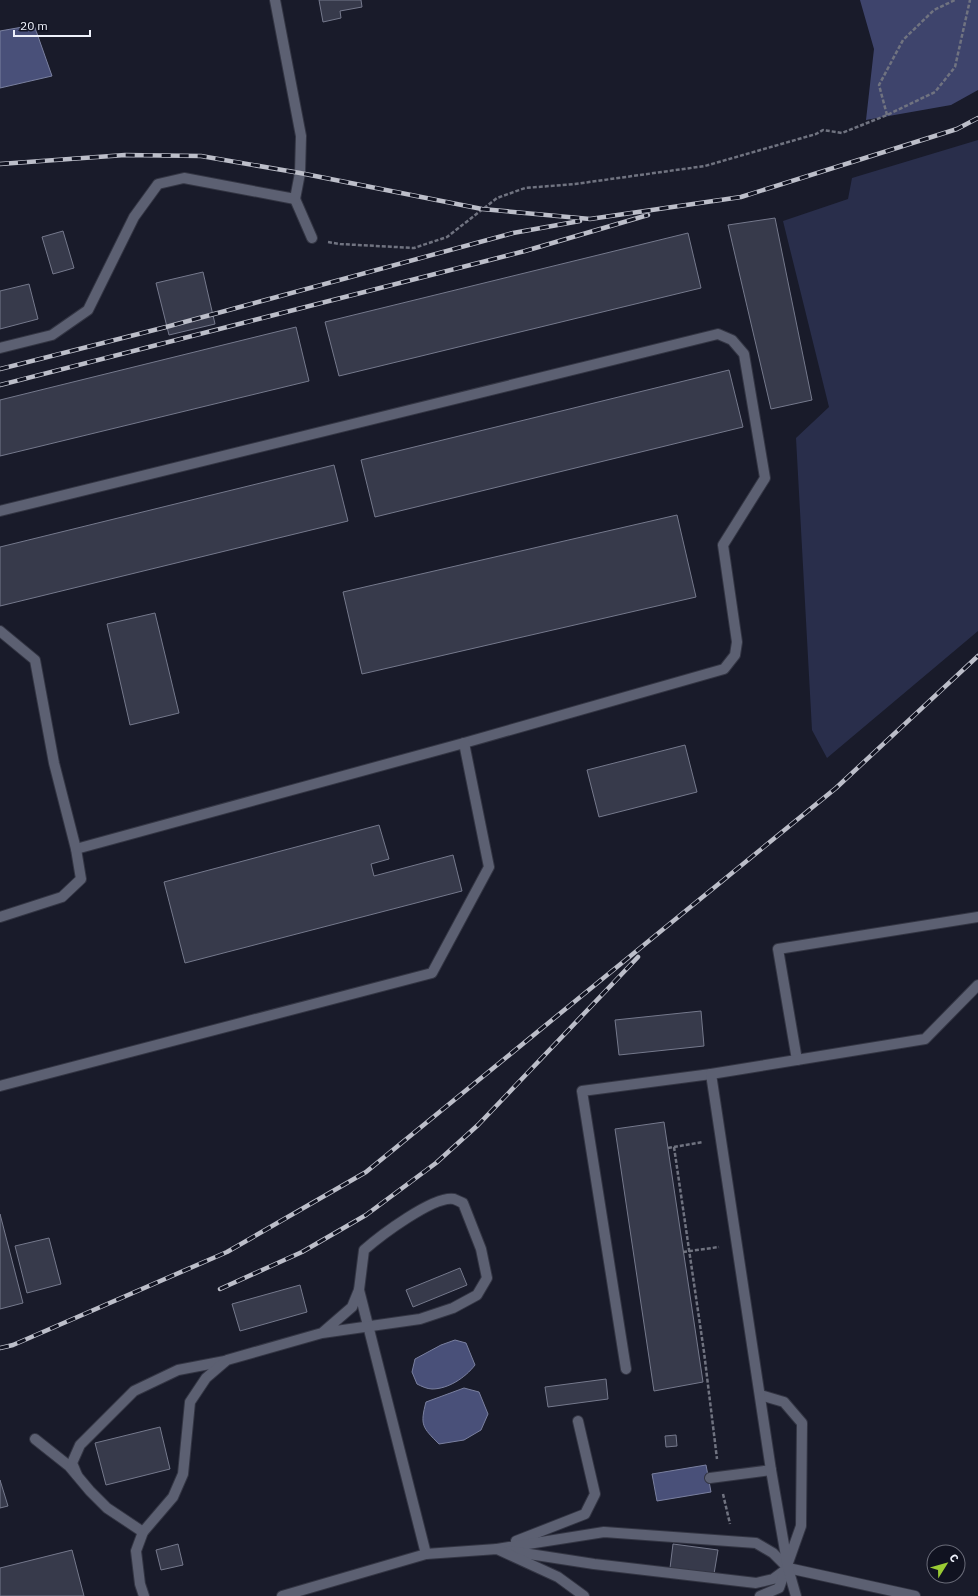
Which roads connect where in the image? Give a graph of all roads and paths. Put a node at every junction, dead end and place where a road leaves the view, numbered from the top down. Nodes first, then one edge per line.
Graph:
1 (275, 0) edge
2 (954, 0) edge
3 (970, 0) edge
4 (887, 115) junction
5 (295, 199) junction
6 (312, 238) joint
7 (0, 348) edge
8 (0, 510) edge
9 (0, 631) edge
10 (464, 743) junction
11 (76, 849) junction
12 (0, 917) edge
13 (978, 917) edge
14 (978, 985) edge
15 (797, 1060) junction
16 (711, 1074) junction
17 (0, 1086) edge
18 (721, 1139) junction
19 (674, 1147) junction
20 (668, 1148) dead end
21 (738, 1245) junction
22 (683, 1252) dead end
23 (690, 1252) junction
24 (359, 1290) junction
25 (369, 1327) junction
26 (322, 1333) junction
27 (227, 1360) junction
28 (626, 1369) dead end
29 (760, 1395) junction
30 (578, 1421) dead end
31 (36, 1439) dead end
32 (771, 1470) junction
33 (77, 1475) junction
34 (714, 1478) junction
35 (142, 1532) junction
36 (734, 1542) junction
37 (497, 1548) junction
38 (426, 1554) junction
39 (788, 1568) junction
40 (144, 1596) edge
41 (282, 1596) edge
42 (584, 1596) edge
43 (760, 1596) edge
44 (796, 1596) edge
45 (915, 1596) edge

1 - 5 lane
2 - 4 path
3 - 4 path
4 - 6 path
5 - 6 lane
5 - 7 lane
8 - 10 lane
9 - 11 lane
10 - 11 lane
10 - 17 lane
11 - 12 lane
13 - 15 lane
14 - 15 lane
15 - 16 lane
16 - 18 lane
16 - 28 lane
18 - 19 path
18 - 21 lane
19 - 20 path
19 - 23 path
21 - 23 path
21 - 29 lane
22 - 23 path
23 - 34 path
24 - 25 lane
24 - 25 lane
24 - 26 lane
25 - 26 lane
25 - 38 lane
26 - 27 lane
27 - 33 lane
27 - 35 lane
29 - 32 lane
29 - 39 lane
30 - 37 lane
31 - 33 lane
32 - 34 lane
32 - 39 lane
33 - 35 lane
34 - 36 path
35 - 40 lane
36 - 37 lane
36 - 39 lane
37 - 38 lane
37 - 39 lane
37 - 42 lane
38 - 41 lane
39 - 43 lane
39 - 44 lane
39 - 45 lane

